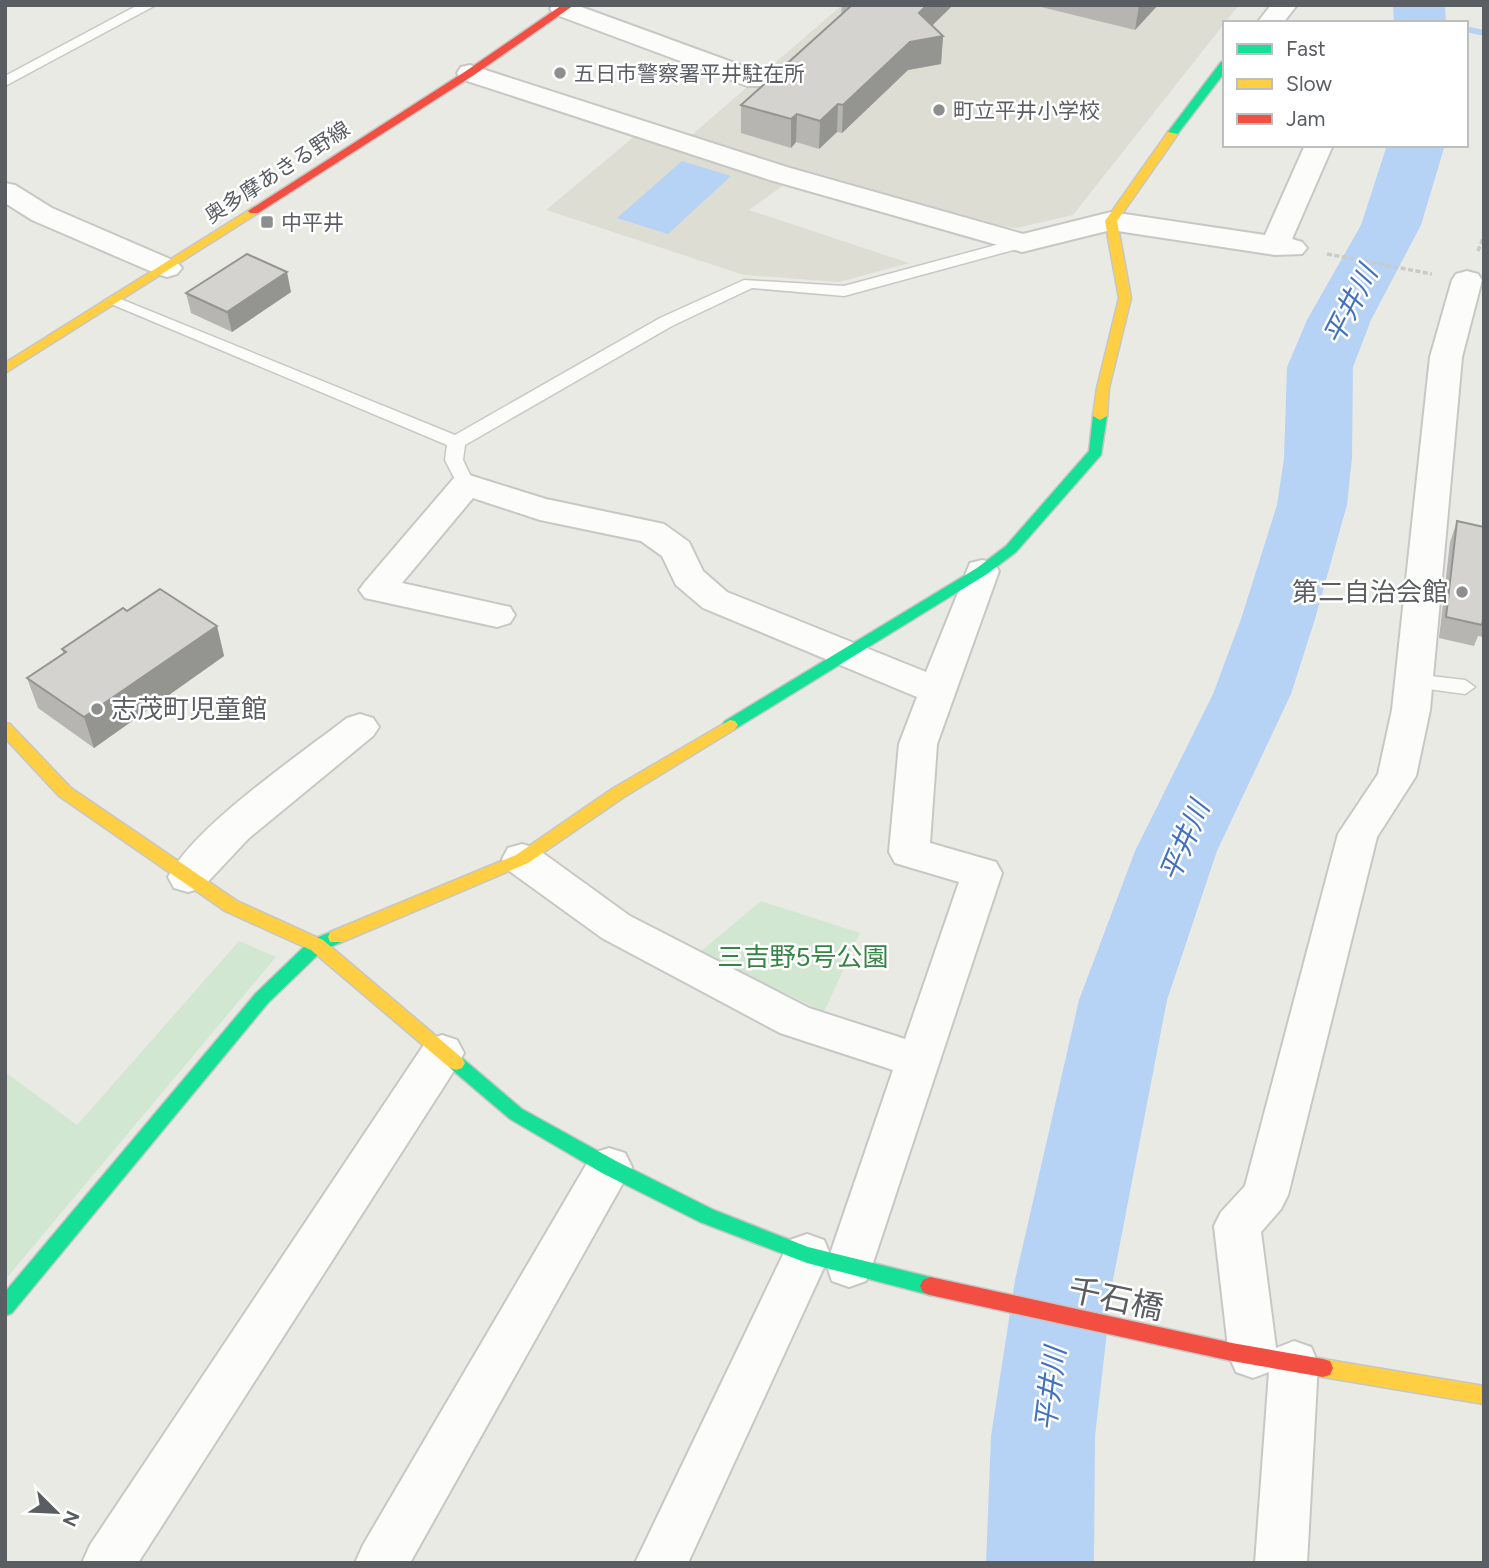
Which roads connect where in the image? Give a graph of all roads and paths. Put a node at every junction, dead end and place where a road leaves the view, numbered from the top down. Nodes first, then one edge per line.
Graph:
1 (149, 5) edge
2 (1284, 5) edge
3 (566, 7) edge
4 (1271, 21) edge
5 (1223, 66) edge
6 (470, 73) junction
7 (756, 80) dead end
8 (5, 82) edge
9 (1318, 147) edge
10 (5, 191) edge
11 (1111, 221) junction
12 (1021, 243) junction
13 (1284, 247) junction
14 (167, 268) junction
15 (1469, 279) edge
16 (112, 301) junction
17 (7, 366) edge
18 (456, 442) junction
19 (466, 485) junction
20 (982, 570) junction
21 (497, 615) dead end
22 (848, 653) junction
23 (1413, 681) junction
24 (1465, 687) dead end
25 (937, 691) junction
26 (360, 727) dead end
27 (5, 728) edge
28 (522, 859) junction
29 (188, 877) junction
30 (317, 945) junction
31 (442, 1053) junction
32 (919, 1061) junction
33 (609, 1167) junction
34 (828, 1261) junction
35 (5, 1307) edge
36 (1260, 1357) junction
37 (1484, 1395) edge
38 (108, 1563) edge
39 (381, 1563) edge
40 (661, 1563) edge
41 (1281, 1563) edge

1 - 8 lane
2 - 4 street
3 - 6 street, 奥多摩あきる野線
3 - 7 street
5 - 11 street
6 - 12 street
6 - 14 street, 奥多摩あきる野線
9 - 13 street
10 - 14 street
11 - 12 street
11 - 13 street
11 - 20 street
12 - 18 lane
13 - 15 path
14 - 16 street, 奥多摩あきる野線
15 - 23 street
16 - 17 street, 奥多摩あきる野線
16 - 18 lane
18 - 19 lane
19 - 21 street
19 - 22 street
20 - 22 street
20 - 25 street
22 - 25 street
22 - 28 street
23 - 24 lane
23 - 36 street
25 - 32 street
26 - 29 street
27 - 29 street, 千石橋
28 - 30 street
28 - 32 street
29 - 30 street, 千石橋
30 - 31 street, 千石橋
30 - 35 street
31 - 33 street, 千石橋
31 - 38 street
32 - 34 street
33 - 34 street, 千石橋
33 - 39 street
34 - 36 street, 千石橋
34 - 40 street
36 - 37 street, 千石橋
36 - 41 street

